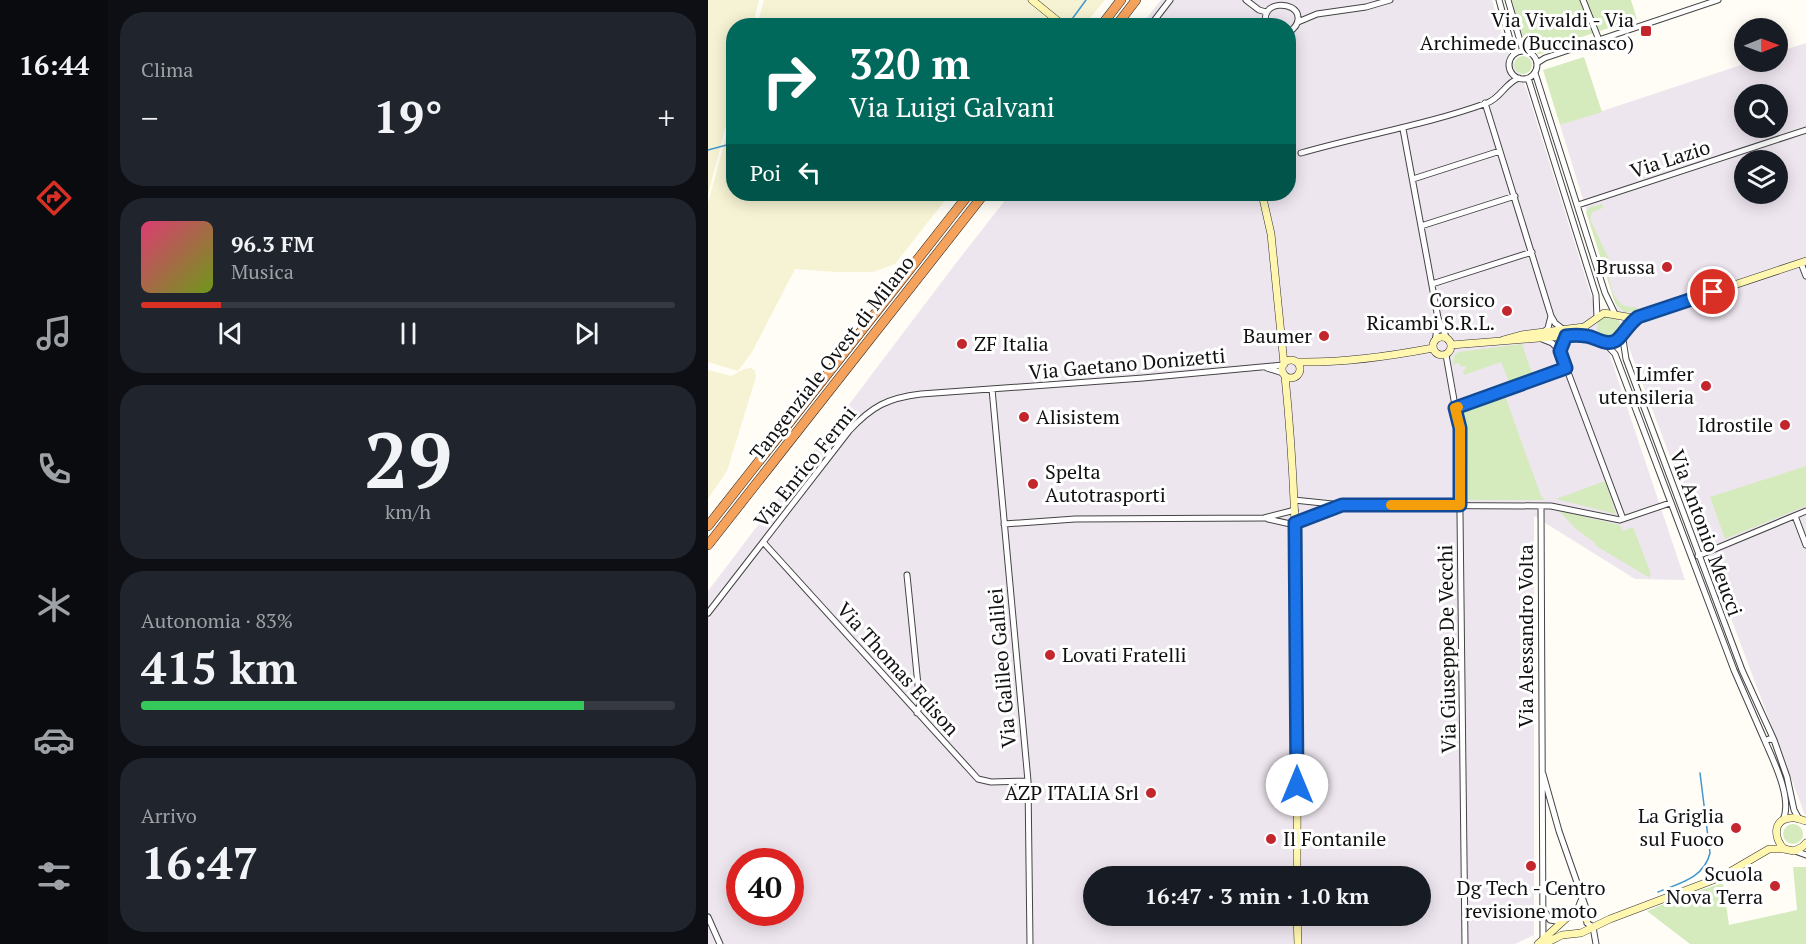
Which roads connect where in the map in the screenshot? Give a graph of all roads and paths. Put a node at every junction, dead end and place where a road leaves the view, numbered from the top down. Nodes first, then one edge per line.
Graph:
1 (1032, 0) edge
2 (1121, 0) edge
3 (1136, 0) edge
4 (1170, 0) edge
5 (1246, 0) edge
6 (1390, 0) edge
7 (1499, 0) edge
8 (1508, 0) edge
9 (1583, 0) edge
10 (1718, 0) edge
11 (1708, 2) edge
12 (1295, 7) junction
13 (1266, 12) junction
14 (1317, 14) junction
15 (1054, 18) edge
16 (1107, 18) edge
17 (1122, 18) edge
18 (1156, 18) edge
19 (1265, 18) edge
20 (1298, 22) junction
21 (1296, 25) edge
22 (1599, 40) junction
23 (1523, 51) junction
24 (1515, 54) junction
25 (1536, 60) junction
26 (1510, 70) junction
27 (1535, 73) junction
28 (1519, 78) junction
29 (1528, 78) junction
30 (1506, 86) junction
31 (1485, 103) junction
32 (1403, 129) junction
33 (1806, 130) edge
34 (1500, 151) junction
35 (1301, 153) dead end
36 (1413, 179) junction
37 (1515, 196) junction
38 (963, 201) edge
39 (978, 201) edge
40 (1264, 201) edge
41 (1578, 205) junction
42 (1421, 226) junction
43 (1532, 252) junction
44 (1804, 262) edge
45 (1806, 276) edge
46 (1432, 284) junction
47 (1615, 314) junction
48 (1551, 316) junction
49 (1638, 317) junction
50 (1438, 318) junction
51 (1595, 319) junction
52 (1544, 332) junction
53 (1565, 333) junction
54 (1622, 333) junction
55 (1537, 339) junction
56 (1597, 339) junction
57 (1503, 340) junction
58 (1449, 342) junction
59 (1605, 343) junction
60 (1434, 344) junction
61 (1283, 349) junction
62 (1560, 351) junction
63 (1446, 355) junction
64 (1294, 361) junction
65 (1312, 362) junction
66 (1566, 368) junction
67 (1286, 371) junction
68 (1300, 371) junction
69 (992, 389) junction
70 (1455, 408) junction
71 (1294, 500) junction
72 (1670, 503) junction
73 (1342, 505) junction
74 (1460, 505) junction
75 (1541, 506) junction
76 (1295, 510) junction
77 (1806, 511) edge
78 (1795, 516) junction
79 (1264, 518) junction
80 (1623, 519) junction
81 (1004, 524) junction
82 (1295, 524) junction
83 (708, 526) edge
84 (763, 542) junction
85 (1806, 544) edge
86 (708, 545) edge
87 (1698, 556) junction
88 (908, 574) dead end
89 (708, 613) edge
90 (917, 713) junction
91 (1774, 740) junction
92 (1765, 741) junction
93 (1541, 767) junction
94 (1028, 781) junction
95 (1781, 822) junction
96 (1804, 822) edge
97 (1776, 835) junction
98 (1806, 843) edge
99 (1769, 849) junction
100 (1784, 849) junction
101 (1794, 851) junction
102 (1806, 855) edge
103 (1297, 866) edge
104 (1582, 897) junction
105 (1544, 906) junction
106 (708, 917) edge
107 (1567, 918) junction
108 (1587, 925) junction
109 (1298, 926) edge
110 (1572, 933) junction
111 (1595, 941) edge
112 (1542, 942) edge
113 (720, 944) edge
114 (1030, 944) edge
115 (1298, 944) edge
116 (1465, 944) edge

1 - 15 street
2 - 16 highway
3 - 17 highway
4 - 18 street
5 - 13 street
6 - 14 street
7 - 24 street
8 - 23 street
9 - 22 street
10 - 11 street
11 - 22 street
12 - 13 street
12 - 14 street
12 - 20 street
13 - 19 street
14 - 20 street
20 - 21 street
22 - 25 street
23 - 24 street
23 - 25 street
24 - 26 street
25 - 27 street
26 - 28 street
26 - 30 street
27 - 29 street
27 - 41 street
28 - 29 street
28 - 30 street
29 - 51 street
30 - 31 street
31 - 32 street
31 - 34 street
32 - 35 street
32 - 36 street
33 - 41 street, Via Lazio
34 - 36 street
34 - 37 street
36 - 42 street
37 - 42 street
37 - 43 street
38 - 83 highway, Tangenziale Ovest di Milano
39 - 86 highway, Tangenziale Ovest di Milano
40 - 61 street
41 - 47 street
42 - 46 street
43 - 46 street
43 - 48 street
44 - 45 street
44 - 49 street
46 - 50 street
47 - 49 street
47 - 51 street
47 - 54 street
48 - 52 street
48 - 53 street
49 - 54 street
50 - 58 street
50 - 60 street
51 - 53 street
51 - 56 street
52 - 53 street
52 - 57 street
53 - 55 street
53 - 56 street
53 - 62 street
54 - 59 street
54 - 87 street, Via Antonio Meucci
55 - 57 street
55 - 62 street
56 - 59 street
57 - 58 street
58 - 60 street
58 - 63 street
59 - 72 street, Via Antonio Meucci
60 - 63 street
60 - 65 street
61 - 64 street
61 - 67 street
62 - 66 street
63 - 70 street, Via Giuseppe De Vecchi
64 - 65 street
64 - 67 street
64 - 68 street
65 - 68 street
66 - 70 street
66 - 80 street
67 - 68 street
67 - 69 street, Via Gaetano Donizetti
67 - 71 street
69 - 81 street, Via Galileo Galilei
69 - 84 street, Via Enrico Fermi
70 - 74 street, Via Giuseppe De Vecchi
71 - 73 street
71 - 76 street
72 - 80 street
72 - 92 street, Via Antonio Meucci
73 - 74 street
73 - 82 street
74 - 75 street
74 - 116 street, Via Giuseppe De Vecchi
75 - 80 street
75 - 93 street, Via Alessandro Volta
76 - 79 street
76 - 82 street
77 - 78 street
78 - 85 street
78 - 87 street
79 - 81 street
79 - 82 street
81 - 94 street, Via Galileo Galilei
82 - 103 street
84 - 89 street, Via Enrico Fermi
84 - 90 street, Via Thomas Edison
87 - 91 street, Via Antonio Meucci
88 - 90 street
90 - 94 street, Via Thomas Edison
91 - 92 street
91 - 96 street, Via Antonio Meucci
92 - 95 street, Via Antonio Meucci
93 - 104 street, Via Alessandro Volta
93 - 105 street, Via Alessandro Volta
94 - 114 street, Via Galileo Galilei
95 - 96 street
95 - 97 street
97 - 99 street
97 - 100 street
98 - 101 street
99 - 100 street
99 - 108 street
100 - 101 street
101 - 102 street
104 - 107 street
104 - 108 street, Via Alessandro Volta
105 - 107 street
105 - 112 street, Via Alessandro Volta
106 - 113 street
107 - 108 street
107 - 110 street
107 - 112 street
108 - 110 street
108 - 111 street, Via Alessandro Volta
108 - 111 street
109 - 115 street
110 - 112 street

